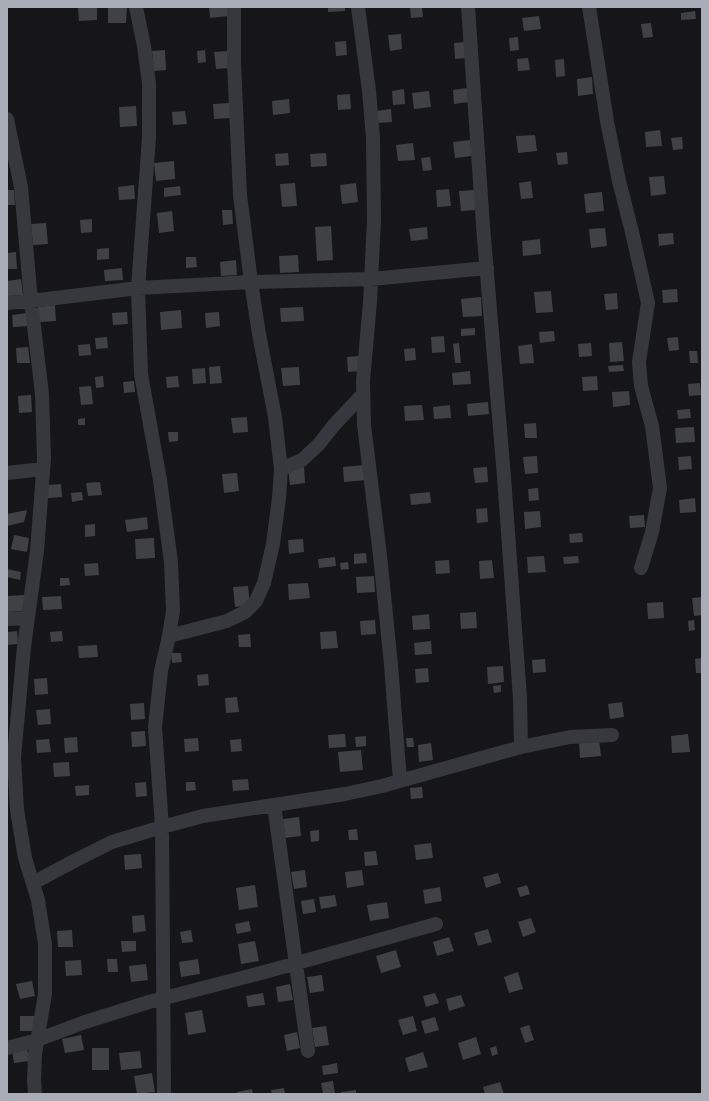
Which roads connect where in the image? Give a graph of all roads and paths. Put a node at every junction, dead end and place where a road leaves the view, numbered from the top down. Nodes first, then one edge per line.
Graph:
1 (136, 7) edge
2 (234, 7) edge
3 (358, 7) edge
4 (468, 7) edge
5 (589, 7) edge
6 (7, 119) edge
7 (487, 268) junction
8 (371, 280) junction
9 (251, 282) junction
10 (138, 288) junction
11 (31, 301) junction
12 (7, 302) edge
13 (363, 394) junction
14 (43, 469) junction
15 (281, 469) junction
16 (7, 473) edge
17 (641, 568) dead end
18 (28, 618) junction
19 (7, 619) edge
20 (169, 636) junction
21 (13, 702) edge
22 (612, 735) dead end
23 (521, 747) junction
24 (400, 780) junction
25 (274, 805) junction
26 (162, 826) junction
27 (33, 883) junction
28 (436, 924) dead end
29 (296, 963) junction
30 (163, 998) junction
31 (37, 1040) junction
32 (7, 1048) edge
33 (308, 1051) dead end
34 (35, 1094) edge
35 (164, 1094) edge

1 - 10 street
2 - 9 street
3 - 8 street
4 - 7 street
5 - 17 street
6 - 11 street
7 - 8 street
7 - 23 street
8 - 9 street
8 - 13 street
9 - 10 street
9 - 15 street
10 - 11 street
10 - 20 street
11 - 12 street
11 - 14 street
13 - 15 street
13 - 24 street
14 - 16 street
14 - 18 street
15 - 20 street
18 - 19 street
18 - 21 street
20 - 26 street
21 - 27 street
22 - 23 street
23 - 24 street
24 - 25 street
25 - 26 street
25 - 29 street
26 - 27 street
26 - 30 street
27 - 31 street
28 - 29 street
29 - 30 street
29 - 33 street
30 - 31 street
30 - 35 street
31 - 32 street
31 - 34 street

